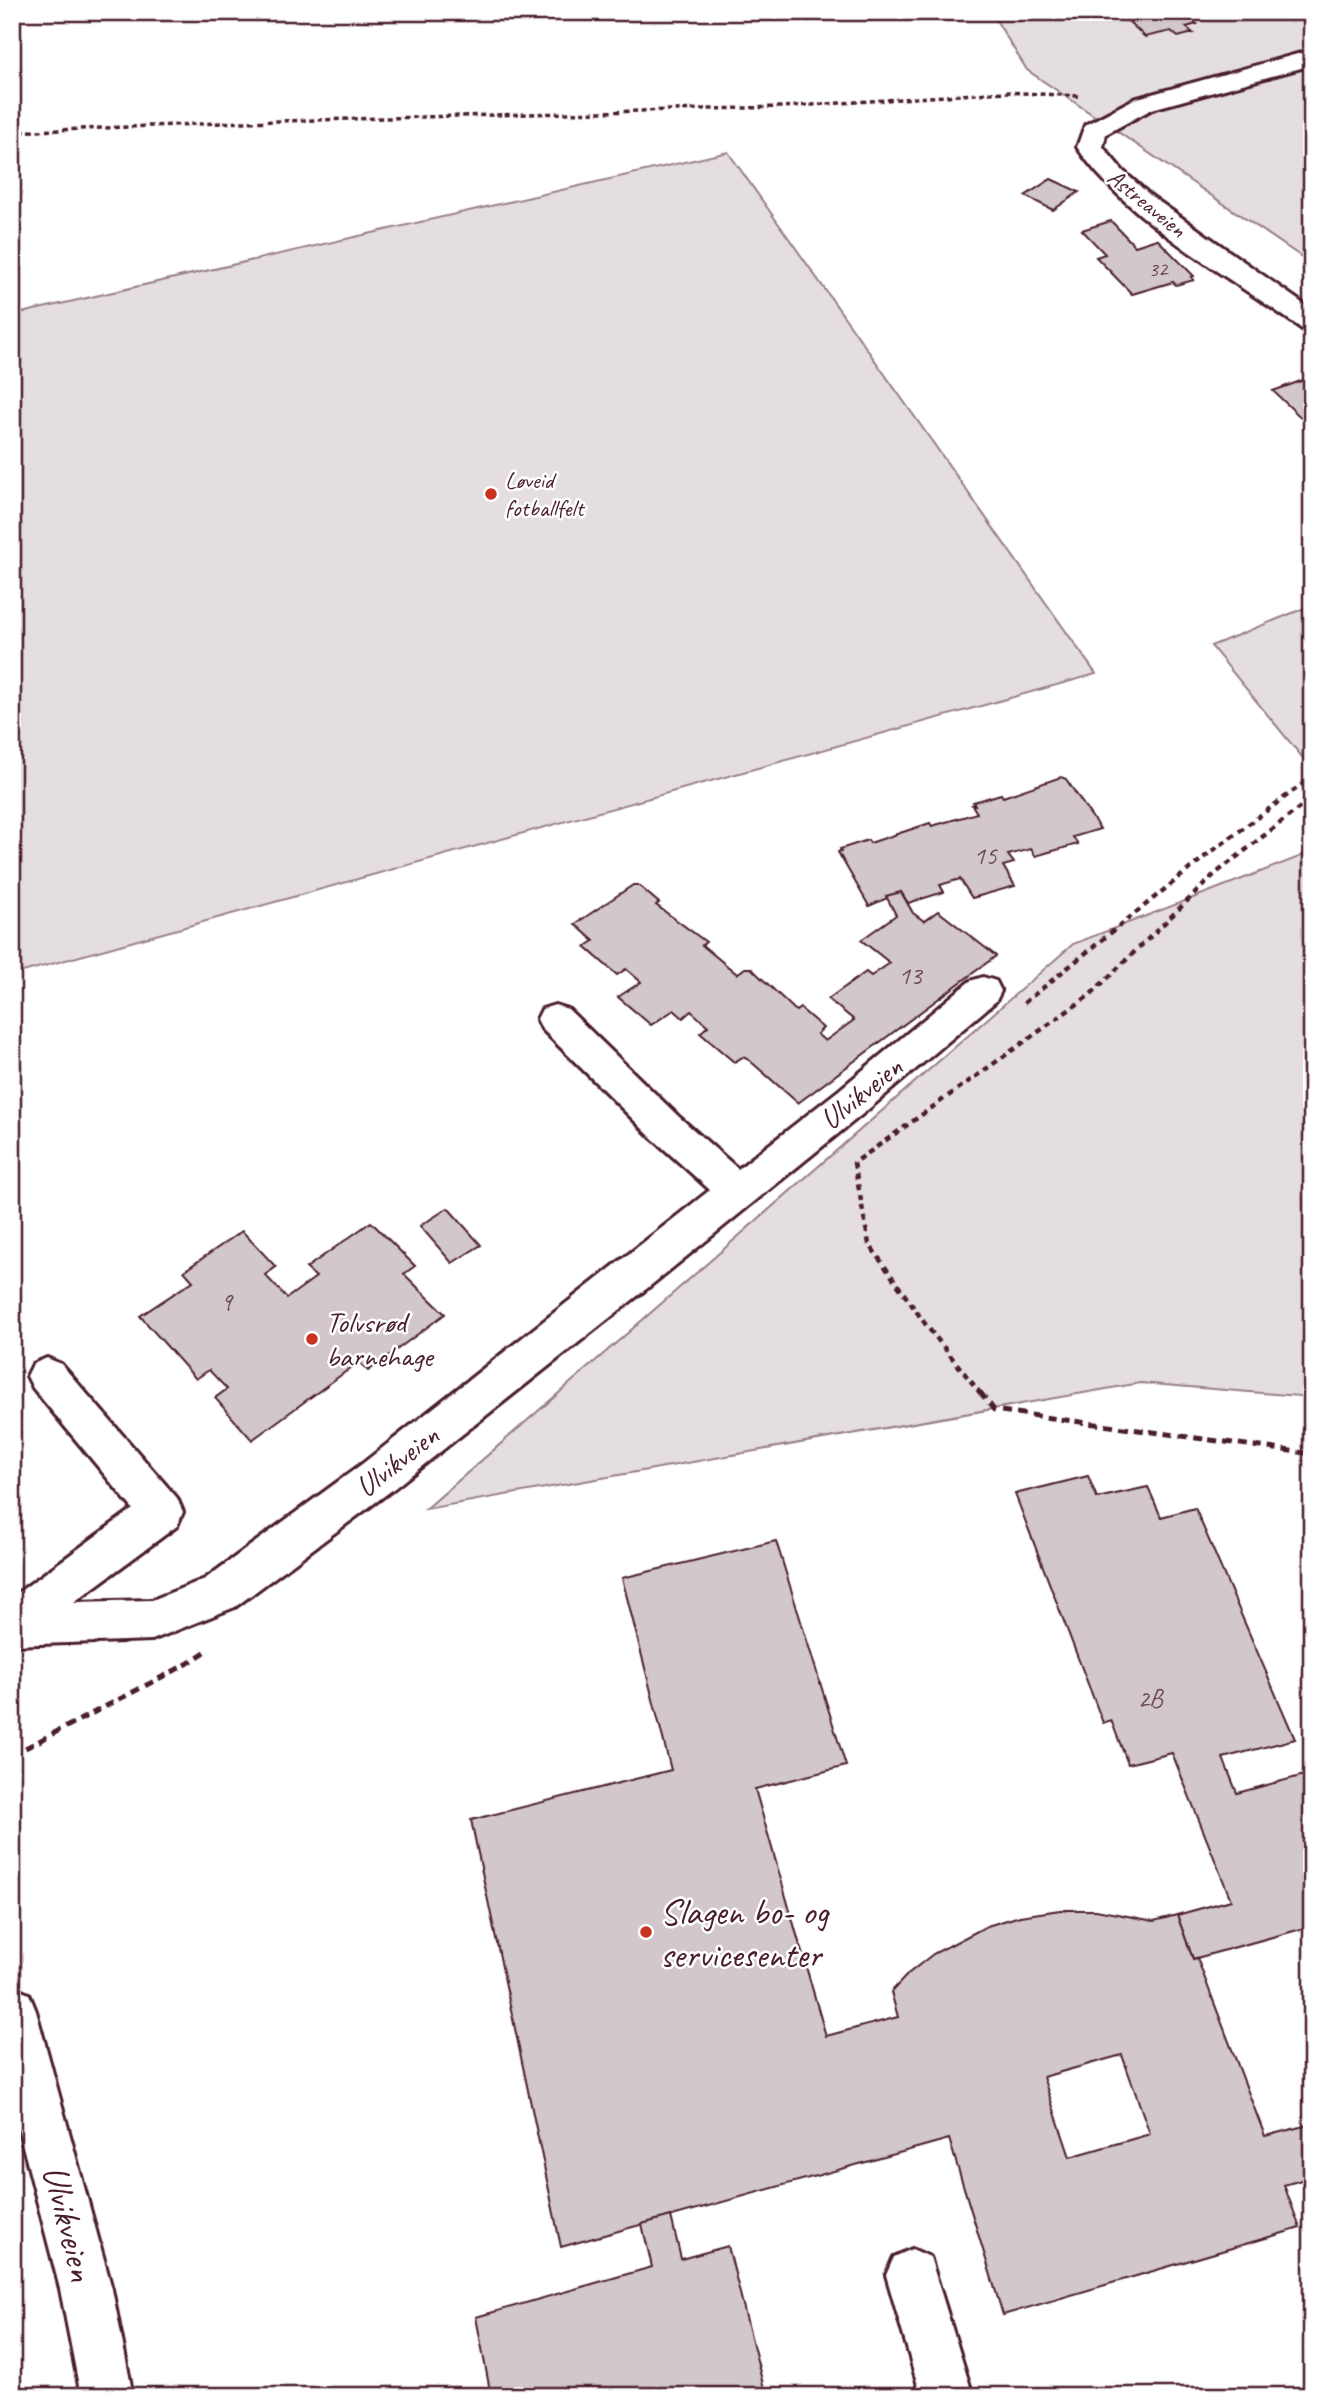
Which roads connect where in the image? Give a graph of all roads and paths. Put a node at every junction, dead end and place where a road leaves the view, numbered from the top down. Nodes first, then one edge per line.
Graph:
1 (1312, 57) edge
2 (1138, 106) junction
3 (12, 132) edge
4 (1312, 323) edge
5 (1312, 798) edge
6 (983, 991) dead end
7 (555, 1019) dead end
8 (737, 1191) junction
9 (47, 1376) dead end
10 (1312, 1454) edge
11 (12, 1624) edge
12 (12, 2011) edge
13 (912, 2275) dead end
14 (107, 2396) edge
15 (947, 2396) edge

1 - 2 street, Astreaveien
2 - 3 path
2 - 4 street, Astreaveien
5 - 10 path
6 - 8 street, Ulvikveien
7 - 8 street
8 - 11 street, Ulvikveien
9 - 11 street
12 - 14 street, Ulvikveien
13 - 15 street

